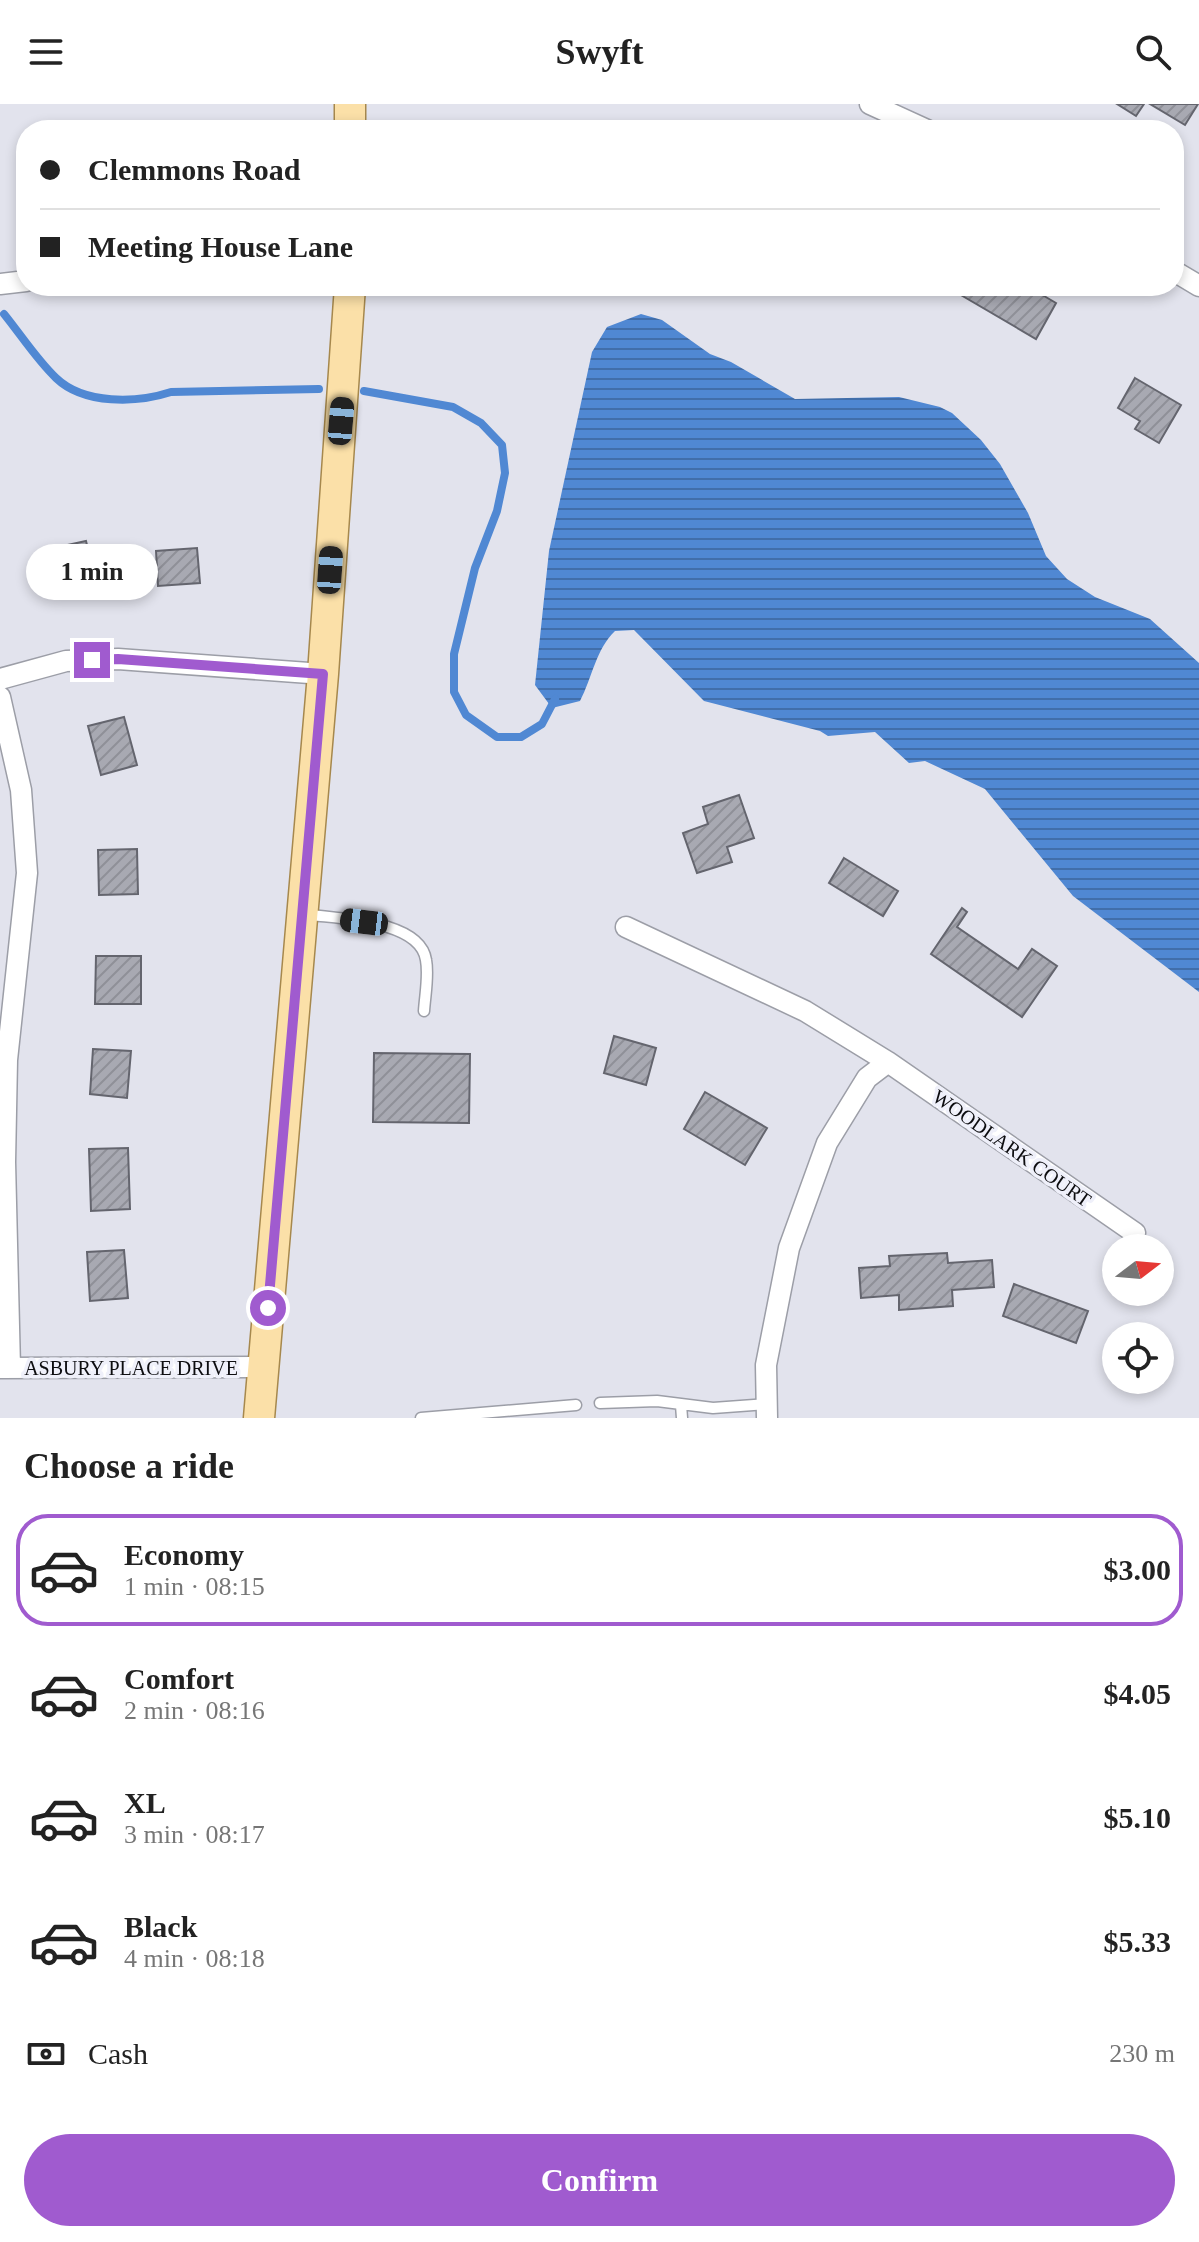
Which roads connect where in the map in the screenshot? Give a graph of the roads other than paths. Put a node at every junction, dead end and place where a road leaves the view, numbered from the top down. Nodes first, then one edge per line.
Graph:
1 (870, 104) edge
2 (905, 120) edge
3 (349, 296) edge
4 (323, 674) junction
5 (0, 679) edge
6 (0, 697) edge
7 (302, 914) junction
8 (626, 927) dead end
9 (424, 1011) dead end
10 (888, 1062) junction
11 (1135, 1233) dead end
12 (263, 1367) junction
13 (5, 1368) edge
14 (600, 1403) dead end
15 (576, 1405) dead end
16 (681, 1405) junction
17 (767, 1411) edge
18 (259, 1418) edge
19 (421, 1418) edge
20 (682, 1418) edge

1 - 2 street
3 - 4 main road
4 - 5 street
4 - 7 main road
6 - 13 street
7 - 9 lane
7 - 12 main road
8 - 10 street, WOODLARK COURT
10 - 11 street, WOODLARK COURT
10 - 17 street
12 - 13 street, ASBURY PLACE DRIVE
12 - 18 main road
14 - 16 lane
15 - 19 lane
16 - 17 lane
16 - 20 lane

